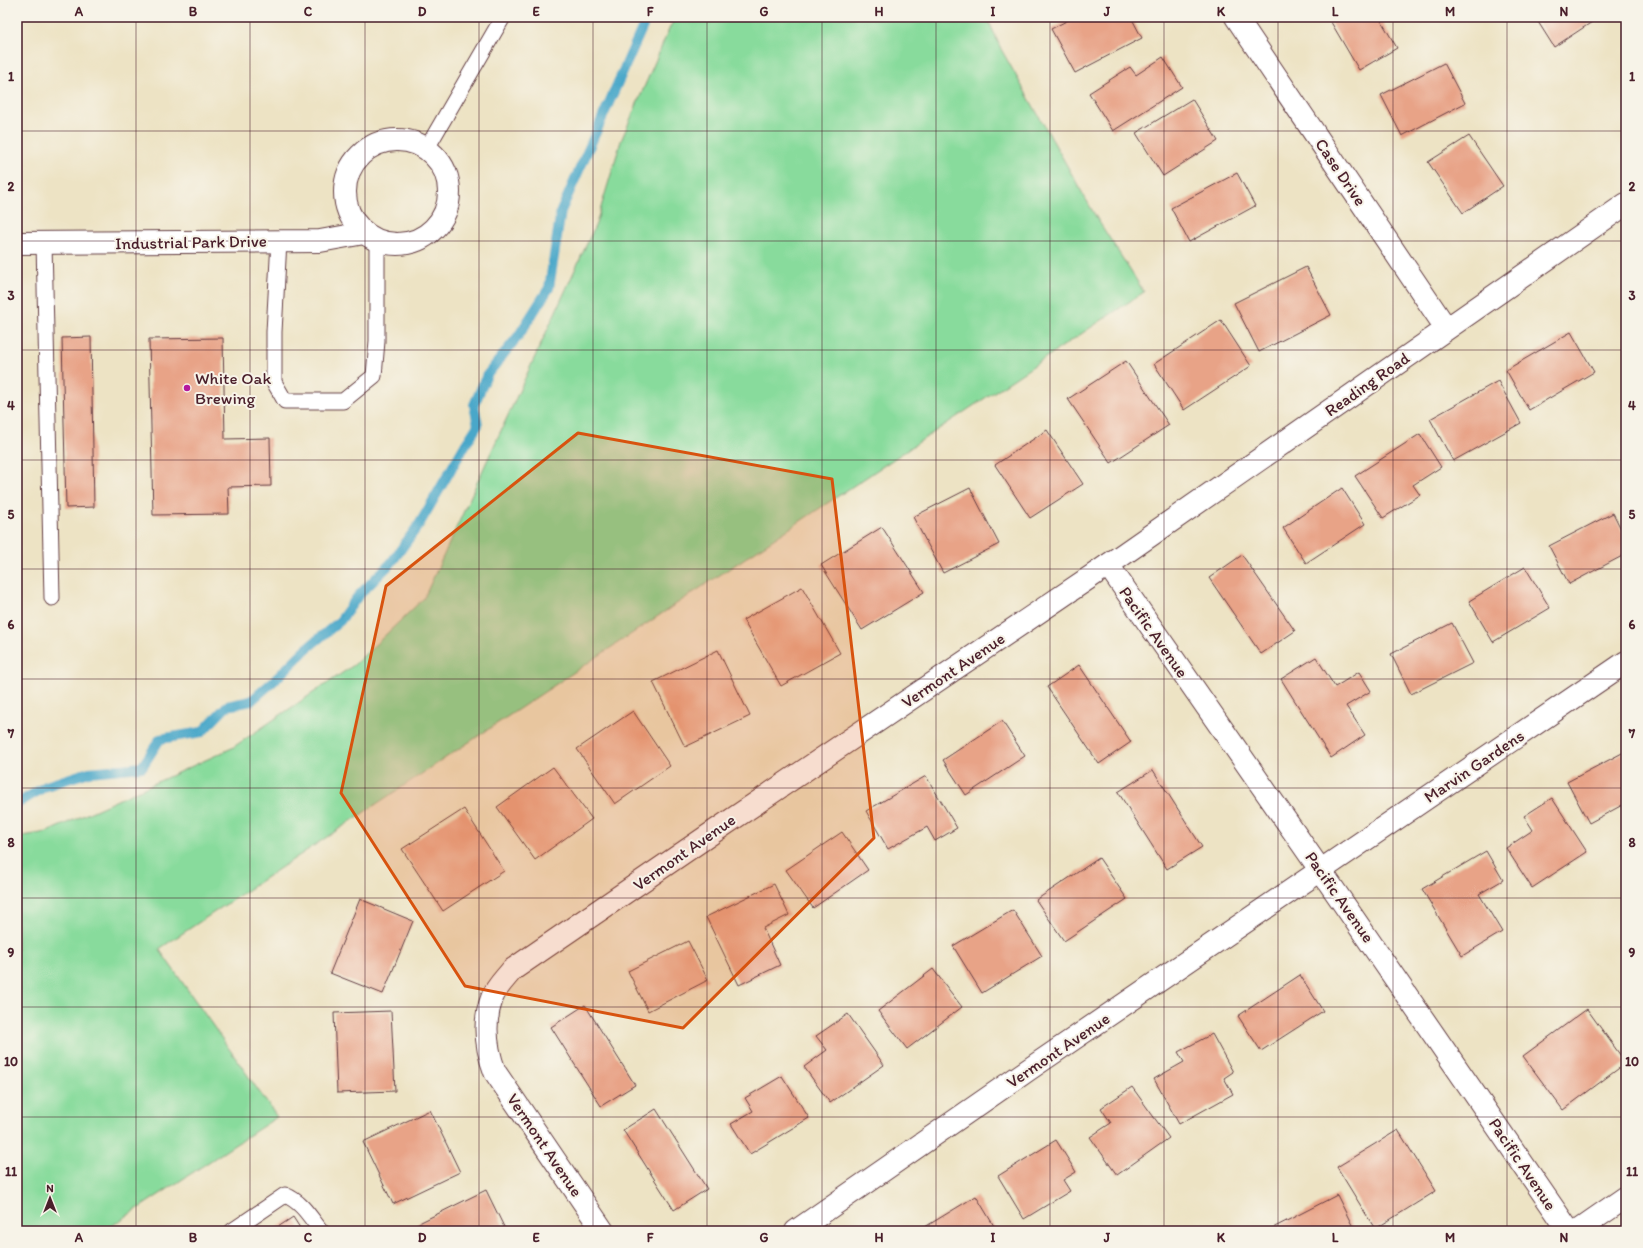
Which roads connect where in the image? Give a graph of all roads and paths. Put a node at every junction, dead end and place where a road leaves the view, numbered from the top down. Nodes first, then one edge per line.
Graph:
1 (503, 17) edge
2 (1236, 17) edge
3 (427, 148) junction
4 (1626, 204) edge
5 (370, 237) junction
6 (279, 241) junction
7 (44, 243) junction
8 (17, 244) edge
9 (1446, 328) junction
10 (1108, 565) junction
11 (52, 598) dead end
12 (1626, 662) edge
13 (1321, 871) junction
14 (1626, 1197) edge
15 (232, 1231) edge
16 (321, 1231) edge
17 (604, 1231) edge
18 (796, 1231) edge
19 (1569, 1231) edge
20 (1577, 1231) edge

1 - 3 lane
2 - 9 street, Case Drive
3 - 5 street, Industrial Park Drive
3 - 5 street, Industrial Park Drive
4 - 9 street, Reading Road
5 - 6 street, Industrial Park Drive
5 - 6 lane
6 - 7 street, Industrial Park Drive
7 - 8 street, Industrial Park Drive
7 - 11 lane
9 - 10 street, Reading Road
10 - 13 street, Pacific Avenue
10 - 17 street, Vermont Avenue
12 - 13 street, Marvin Gardens
13 - 18 street, Vermont Avenue
13 - 19 street, Pacific Avenue
14 - 20 street
15 - 16 lane

